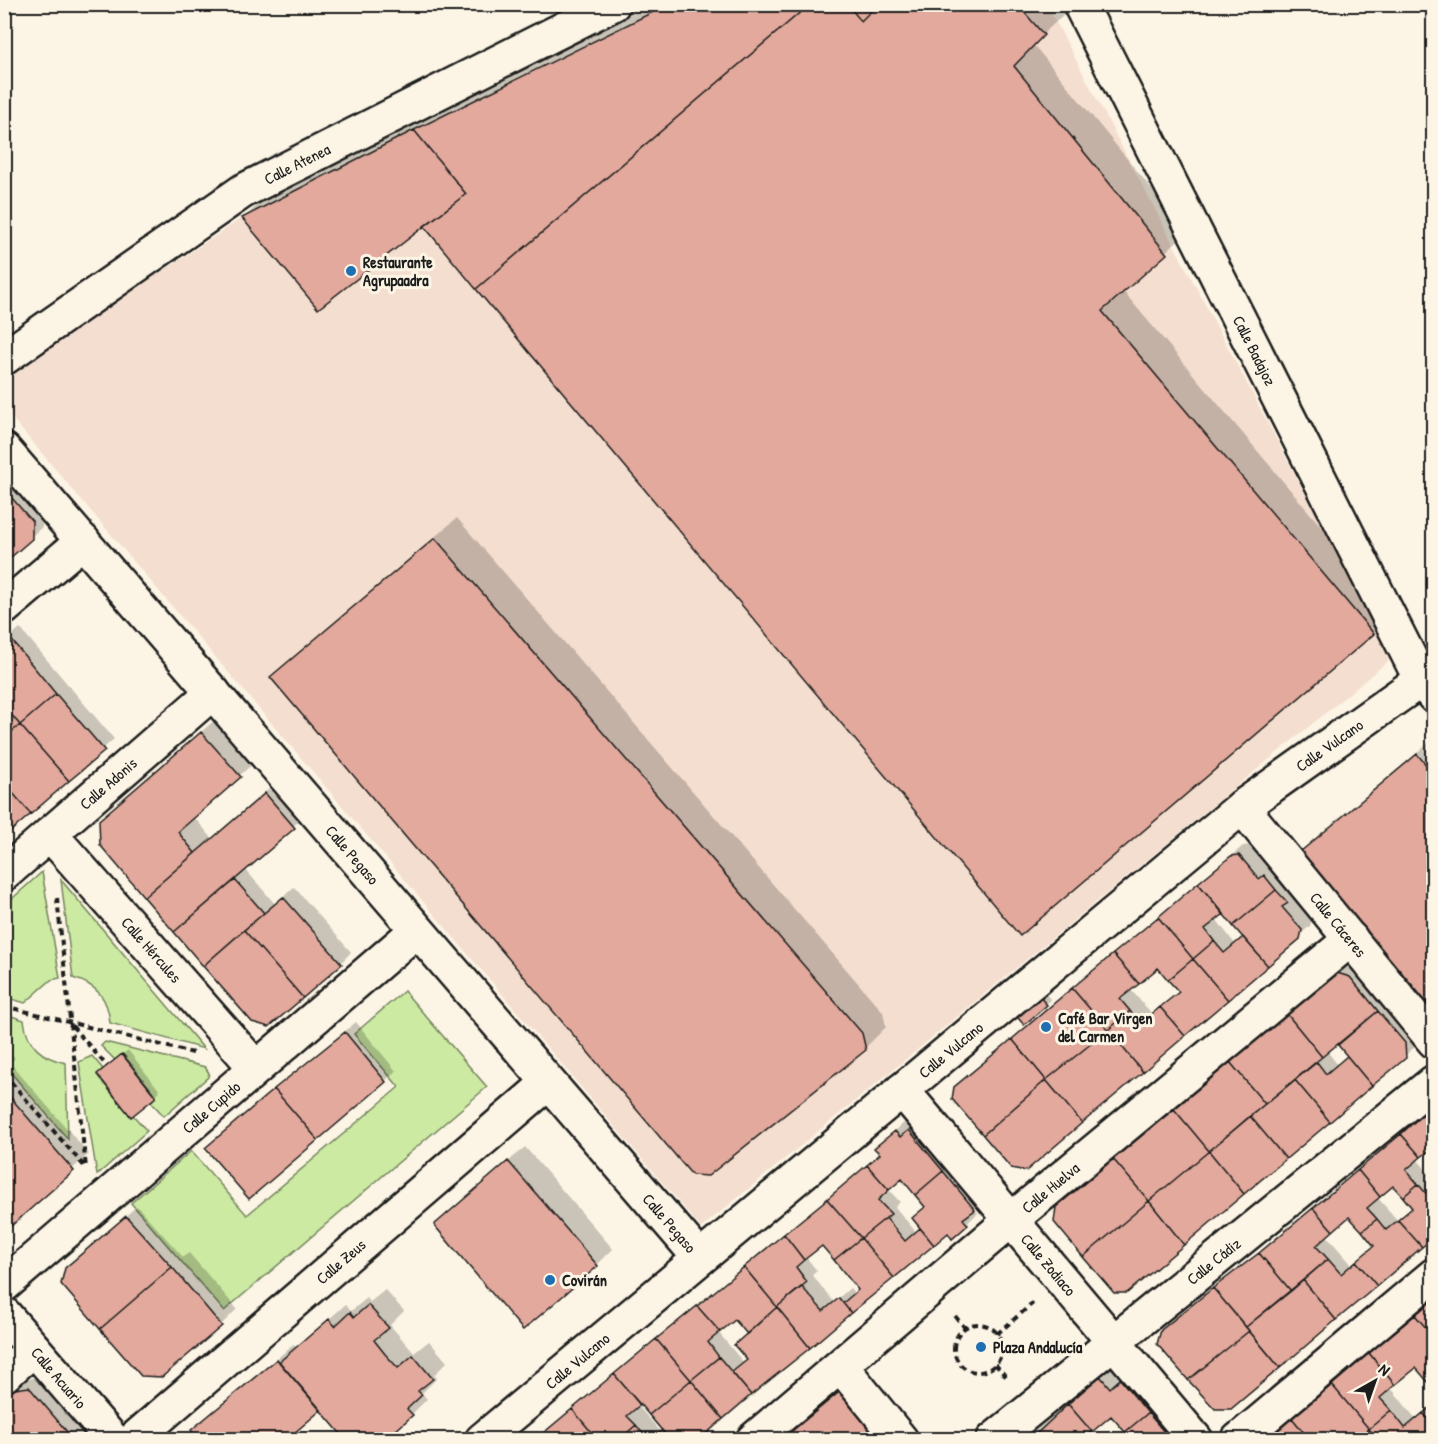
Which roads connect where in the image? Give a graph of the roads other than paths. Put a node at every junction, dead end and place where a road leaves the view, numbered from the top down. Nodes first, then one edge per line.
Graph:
1 (613, 4) edge
2 (1080, 4) edge
3 (4, 358) edge
4 (4, 450) edge
5 (83, 542) junction
6 (4, 608) edge
7 (1429, 685) edge
8 (213, 692) junction
9 (1242, 807) junction
10 (50, 834) junction
11 (4, 874) edge
12 (417, 930) junction
13 (1351, 939) junction
14 (1434, 1041) edge
15 (255, 1067) junction
16 (1434, 1082) edge
17 (548, 1083) junction
18 (902, 1090) junction
19 (1011, 1220) junction
20 (700, 1258) junction
21 (1434, 1275) edge
22 (4, 1285) edge
23 (4, 1314) edge
24 (1114, 1341) junction
25 (34, 1349) junction
26 (841, 1366) junction
27 (4, 1375) edge
28 (113, 1440) edge
29 (133, 1440) edge
30 (482, 1440) edge
31 (753, 1440) edge
32 (902, 1440) edge
33 (993, 1440) edge
34 (1196, 1440) edge
35 (1238, 1440) edge

1 - 3 street, Calle Atenea
2 - 7 street, Calle Badajoz
4 - 5 street, Calle Pegaso
5 - 6 street
5 - 8 street, Calle Pegaso
7 - 9 street, Calle Vulcano
8 - 10 street, Calle Adonis
8 - 12 street, Calle Pegaso
9 - 13 street, Calle Cáceres
9 - 18 street, Calle Vulcano
10 - 11 street, Calle Adonis
10 - 15 street, Calle Hércules
12 - 15 street, Calle Cupido
12 - 17 street, Calle Pegaso
13 - 14 street, Calle Cáceres
13 - 19 street, Calle Huelva
15 - 22 street, Calle Cupido
16 - 24 street, Calle Cádiz
17 - 20 street, Calle Pegaso
17 - 29 street, Calle Zeus
18 - 19 street, Calle Zodiaco
18 - 20 street, Calle Vulcano
19 - 24 street, Calle Zodiaco
19 - 26 street, Calle Huelva
20 - 30 street, Calle Vulcano
21 - 35 street
23 - 25 street, Calle Acuario
24 - 33 street, Calle Cádiz
24 - 34 street, Calle Zodiaco
25 - 27 street
25 - 28 street, Calle Acuario
26 - 31 street, Calle Huelva
26 - 32 street

